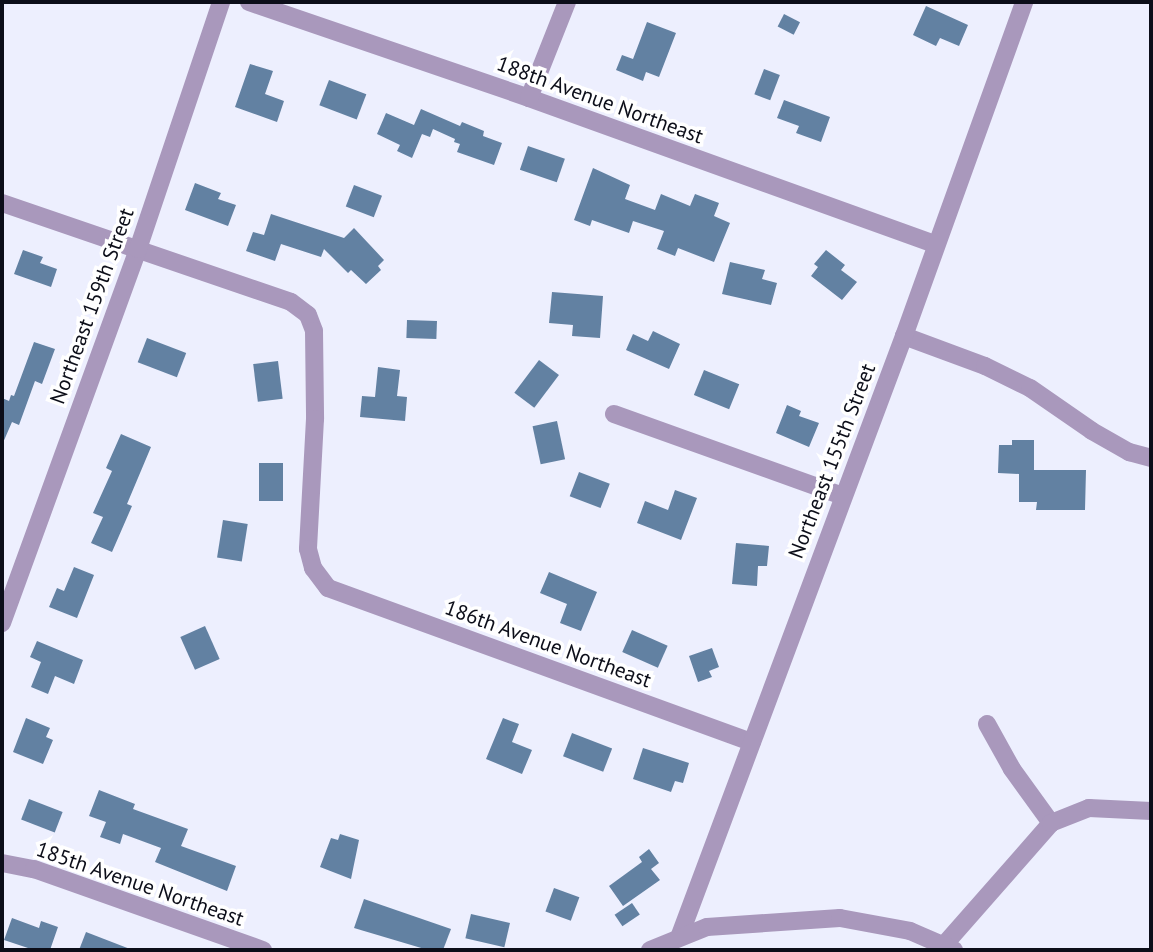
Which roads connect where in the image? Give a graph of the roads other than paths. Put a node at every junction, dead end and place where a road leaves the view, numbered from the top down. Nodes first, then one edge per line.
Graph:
1 (222, 2) edge
2 (249, 2) edge
3 (567, 2) edge
4 (1024, 2) edge
5 (529, 98) junction
6 (2, 202) edge
7 (935, 244) junction
8 (138, 249) junction
9 (904, 336) junction
10 (614, 414) dead end
11 (1151, 458) edge
12 (843, 496) junction
13 (2, 623) edge
14 (987, 724) dead end
15 (752, 742) junction
16 (1151, 811) edge
17 (1051, 823) junction
18 (2, 863) edge
19 (680, 936) junction
20 (949, 948) edge
21 (263, 950) edge
22 (650, 950) edge

1 - 8 street, Northeast 159th Street
2 - 5 street, 188th Avenue Northeast
3 - 5 street
4 - 7 street, Northeast 155th Street
5 - 7 street, 188th Avenue Northeast
6 - 8 street
7 - 9 street, Northeast 155th Street
8 - 13 street, Northeast 159th Street
8 - 15 street, 186th Avenue Northeast
9 - 11 street
9 - 12 street, Northeast 155th Street
10 - 12 street
12 - 15 street, Northeast 155th Street
14 - 17 street
15 - 19 street, Northeast 155th Street
16 - 17 street
17 - 20 street
18 - 21 street, 185th Avenue Northeast
19 - 20 street
19 - 22 street

